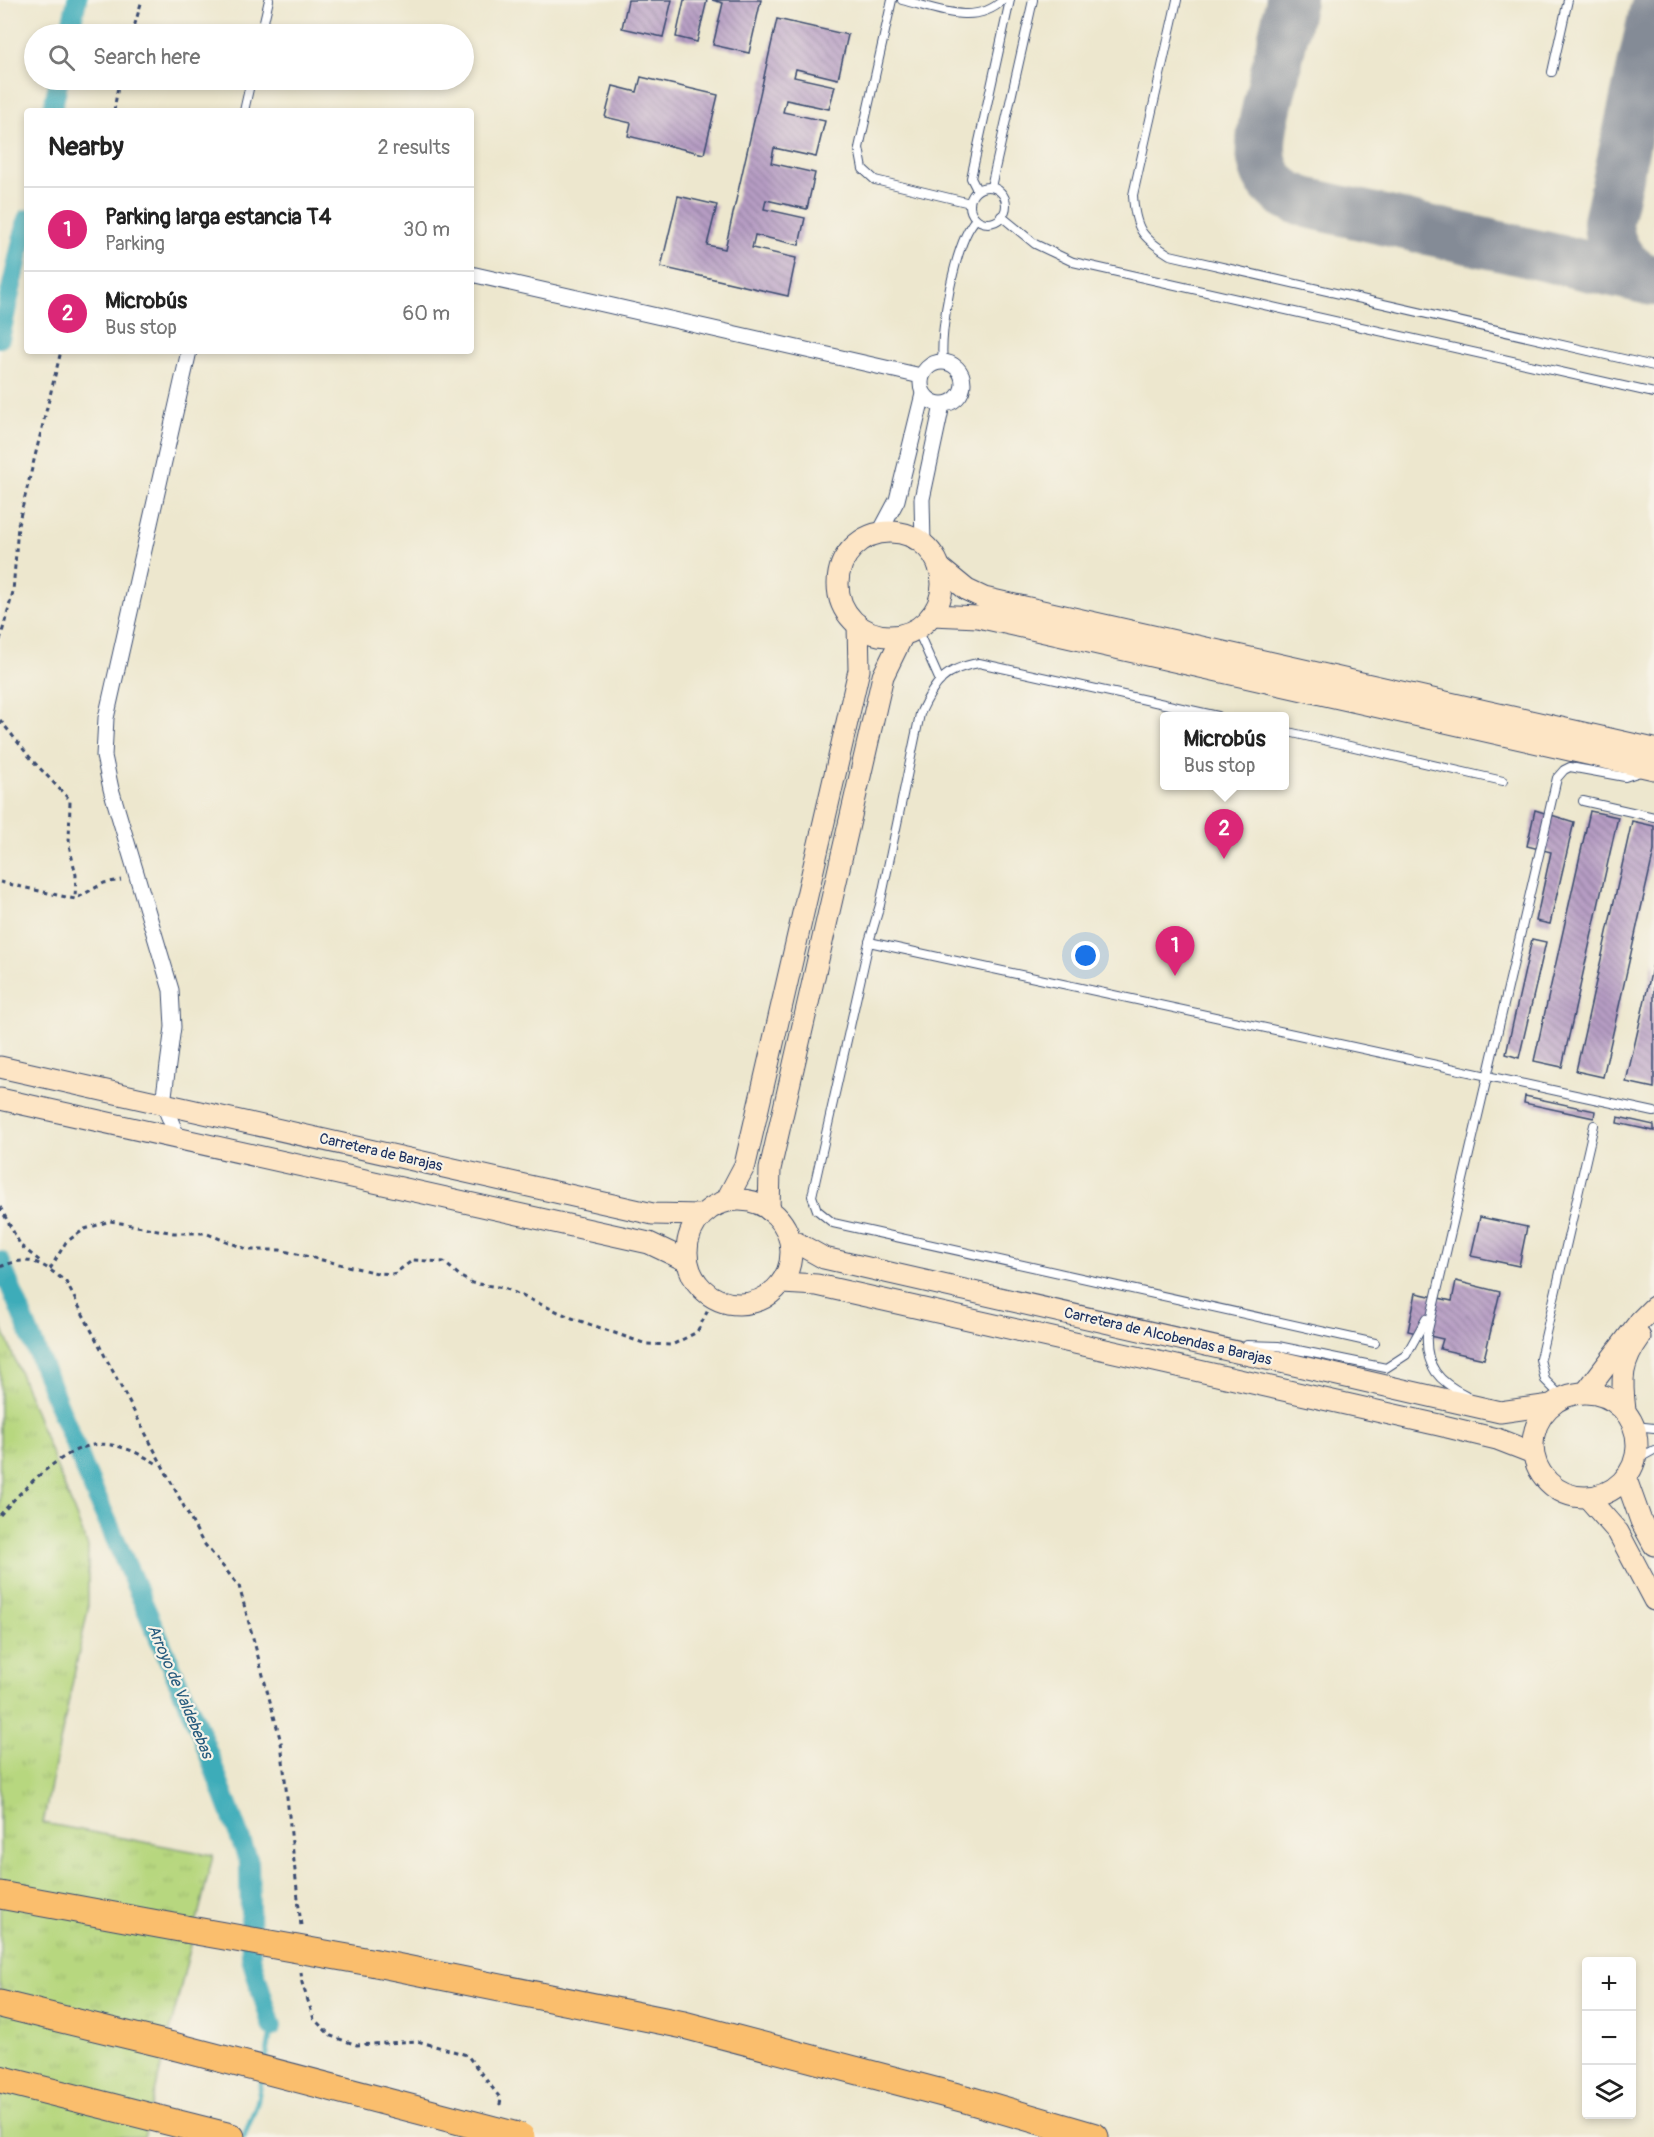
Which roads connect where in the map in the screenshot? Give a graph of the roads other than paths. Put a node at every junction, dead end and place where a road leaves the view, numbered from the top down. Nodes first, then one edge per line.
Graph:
1 (269, 0) edge
2 (892, 0) edge
3 (902, 0) edge
4 (1004, 0) edge
5 (1010, 0) edge
6 (1033, 0) edge
7 (1177, 0) edge
8 (1568, 0) edge
9 (263, 24) edge
10 (1552, 72) dead end
11 (249, 90) edge
12 (245, 108) edge
13 (991, 187) junction
14 (977, 190) junction
15 (970, 203) junction
16 (1002, 216) junction
17 (976, 219) junction
18 (474, 275) edge
19 (188, 354) edge
20 (943, 362) junction
21 (1654, 366) edge
22 (921, 376) junction
23 (1654, 393) edge
24 (923, 394) junction
25 (942, 405) junction
26 (880, 532) junction
27 (923, 544) junction
28 (939, 567) junction
29 (858, 625) junction
30 (917, 626) junction
31 (939, 681) junction
32 (1196, 712) edge
33 (1289, 732) edge
34 (1653, 762) edge
35 (1503, 781) dead end
36 (1583, 801) dead end
37 (1654, 817) edge
38 (869, 942) junction
39 (0, 1067) edge
40 (1487, 1075) junction
41 (0, 1099) edge
42 (163, 1103) junction
43 (1654, 1112) edge
44 (1594, 1125) dead end
45 (178, 1138) junction
46 (726, 1201) junction
47 (769, 1210) junction
48 (701, 1215) junction
49 (790, 1239) junction
50 (687, 1261) junction
51 (782, 1283) junction
52 (1654, 1307) edge
53 (1430, 1312) junction
54 (1654, 1323) edge
55 (1198, 1343) junction
56 (1375, 1343) dead end
57 (1586, 1392) junction
58 (1556, 1401) junction
59 (1500, 1412) junction
60 (1638, 1421) edge
61 (1533, 1453) junction
62 (1639, 1463) edge
63 (1588, 1498) junction
64 (1654, 1545) edge
65 (1654, 1600) edge
66 (0, 1895) edge
67 (0, 2004) edge
68 (0, 2079) edge
69 (231, 2137) edge
70 (521, 2137) edge
71 (1095, 2137) edge

1 - 9 lane
2 - 15 lane
3 - 4 lane
5 - 14 lane
6 - 13 lane
7 - 21 lane
8 - 10 lane
11 - 12 lane
13 - 14 lane
13 - 16 lane
14 - 15 lane
15 - 17 lane
16 - 17 lane
16 - 23 lane
17 - 20 lane
18 - 22 street
19 - 42 street
20 - 22 street
20 - 25 street
22 - 24 street
24 - 25 street
24 - 26 street
25 - 27 street
26 - 27 street
26 - 29 street
27 - 28 street
28 - 30 street
28 - 34 street
29 - 30 street
29 - 46 street
30 - 31 lane
30 - 34 street
30 - 47 street
31 - 32 lane
31 - 38 lane
33 - 35 lane
34 - 40 lane
36 - 37 lane
38 - 40 lane
38 - 56 lane
39 - 42 street, Carretera de Barajas
40 - 43 lane
40 - 53 lane
41 - 45 street, Carretera de Barajas
42 - 45 street
42 - 48 street, Carretera de Barajas
44 - 58 lane
45 - 50 street, Carretera de Barajas
46 - 47 street
46 - 48 street
47 - 49 street
48 - 50 street
49 - 51 street
49 - 55 street, Carretera de Alcobendas a Barajas
50 - 51 street
51 - 61 street, Carretera de Alcobendas a Barajas
52 - 57 street
53 - 55 lane
53 - 59 lane
54 - 60 street
55 - 59 street, Carretera de Alcobendas a Barajas
57 - 58 street
57 - 60 street
58 - 59 street, Carretera de Alcobendas a Barajas
58 - 61 street
60 - 62 street
61 - 63 street
62 - 63 street
62 - 64 street
63 - 65 street
66 - 71 highway, bridge
67 - 70 highway, bridge
68 - 69 highway

